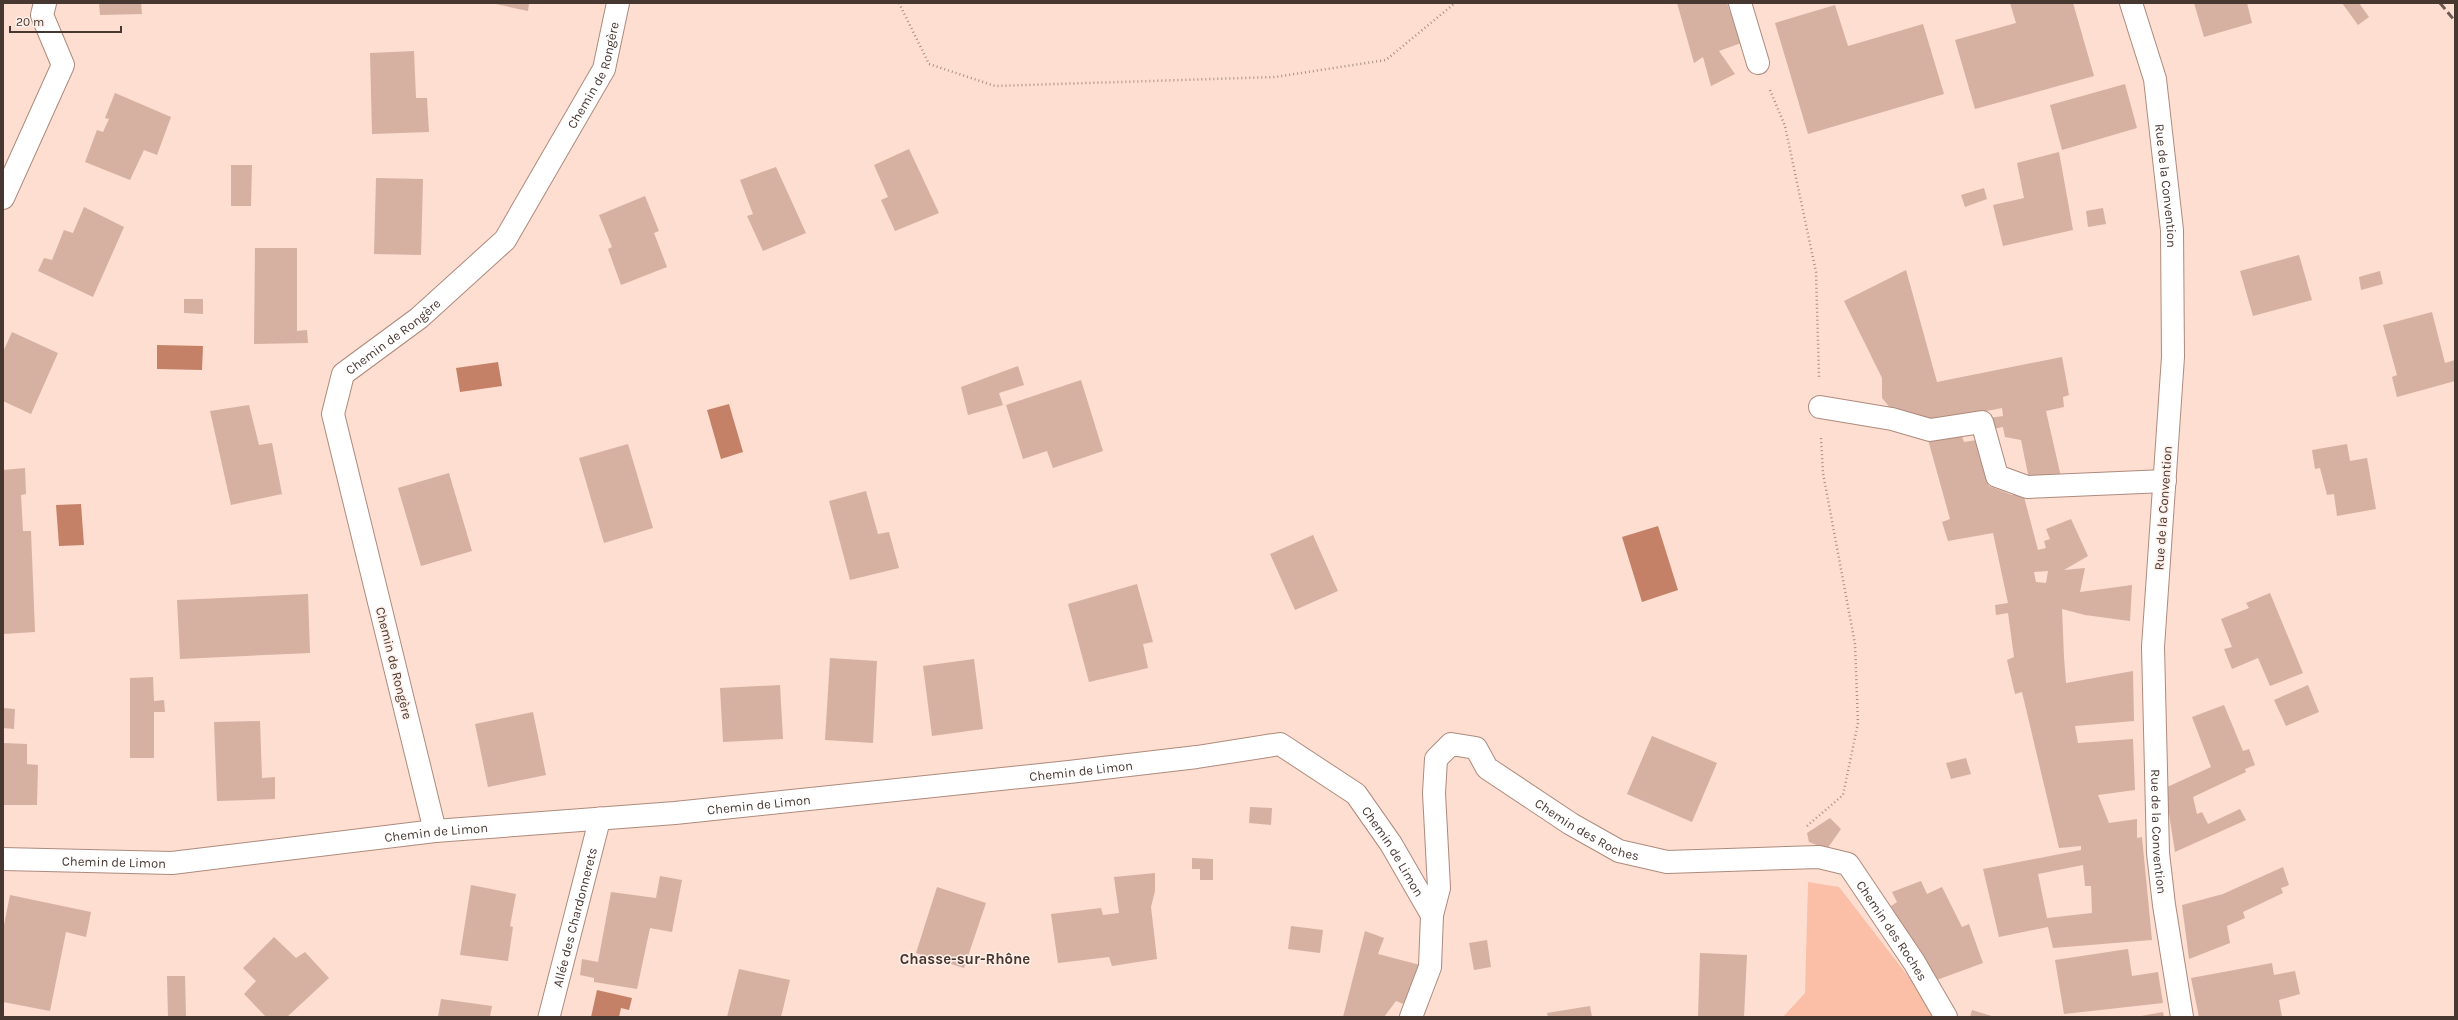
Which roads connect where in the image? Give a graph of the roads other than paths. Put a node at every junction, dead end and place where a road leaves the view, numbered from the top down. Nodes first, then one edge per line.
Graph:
1 (45, 3) edge
2 (618, 3) edge
3 (1740, 3) edge
4 (2131, 3) edge
5 (1758, 64) road end
6 (3, 198) edge
7 (1820, 407) road end
8 (2164, 481) junction
9 (600, 818) junction
10 (435, 830) junction
11 (3, 859) edge
12 (1432, 915) junction
13 (549, 1017) edge
14 (1411, 1017) edge
15 (1946, 1017) edge
16 (2182, 1017) edge

1 - 6 street
2 - 10 street, Chemin de Rongère
3 - 5 street
4 - 8 street, Rue de la Convention
7 - 8 street
8 - 16 street, Rue de la Convention
9 - 10 street, Chemin de Limon
9 - 12 street, Chemin de Limon
9 - 13 lane, Allée des Chardonnerets
10 - 11 street, Chemin de Limon
12 - 14 street, Chemin des Roches
12 - 15 street, Chemin des Roches

